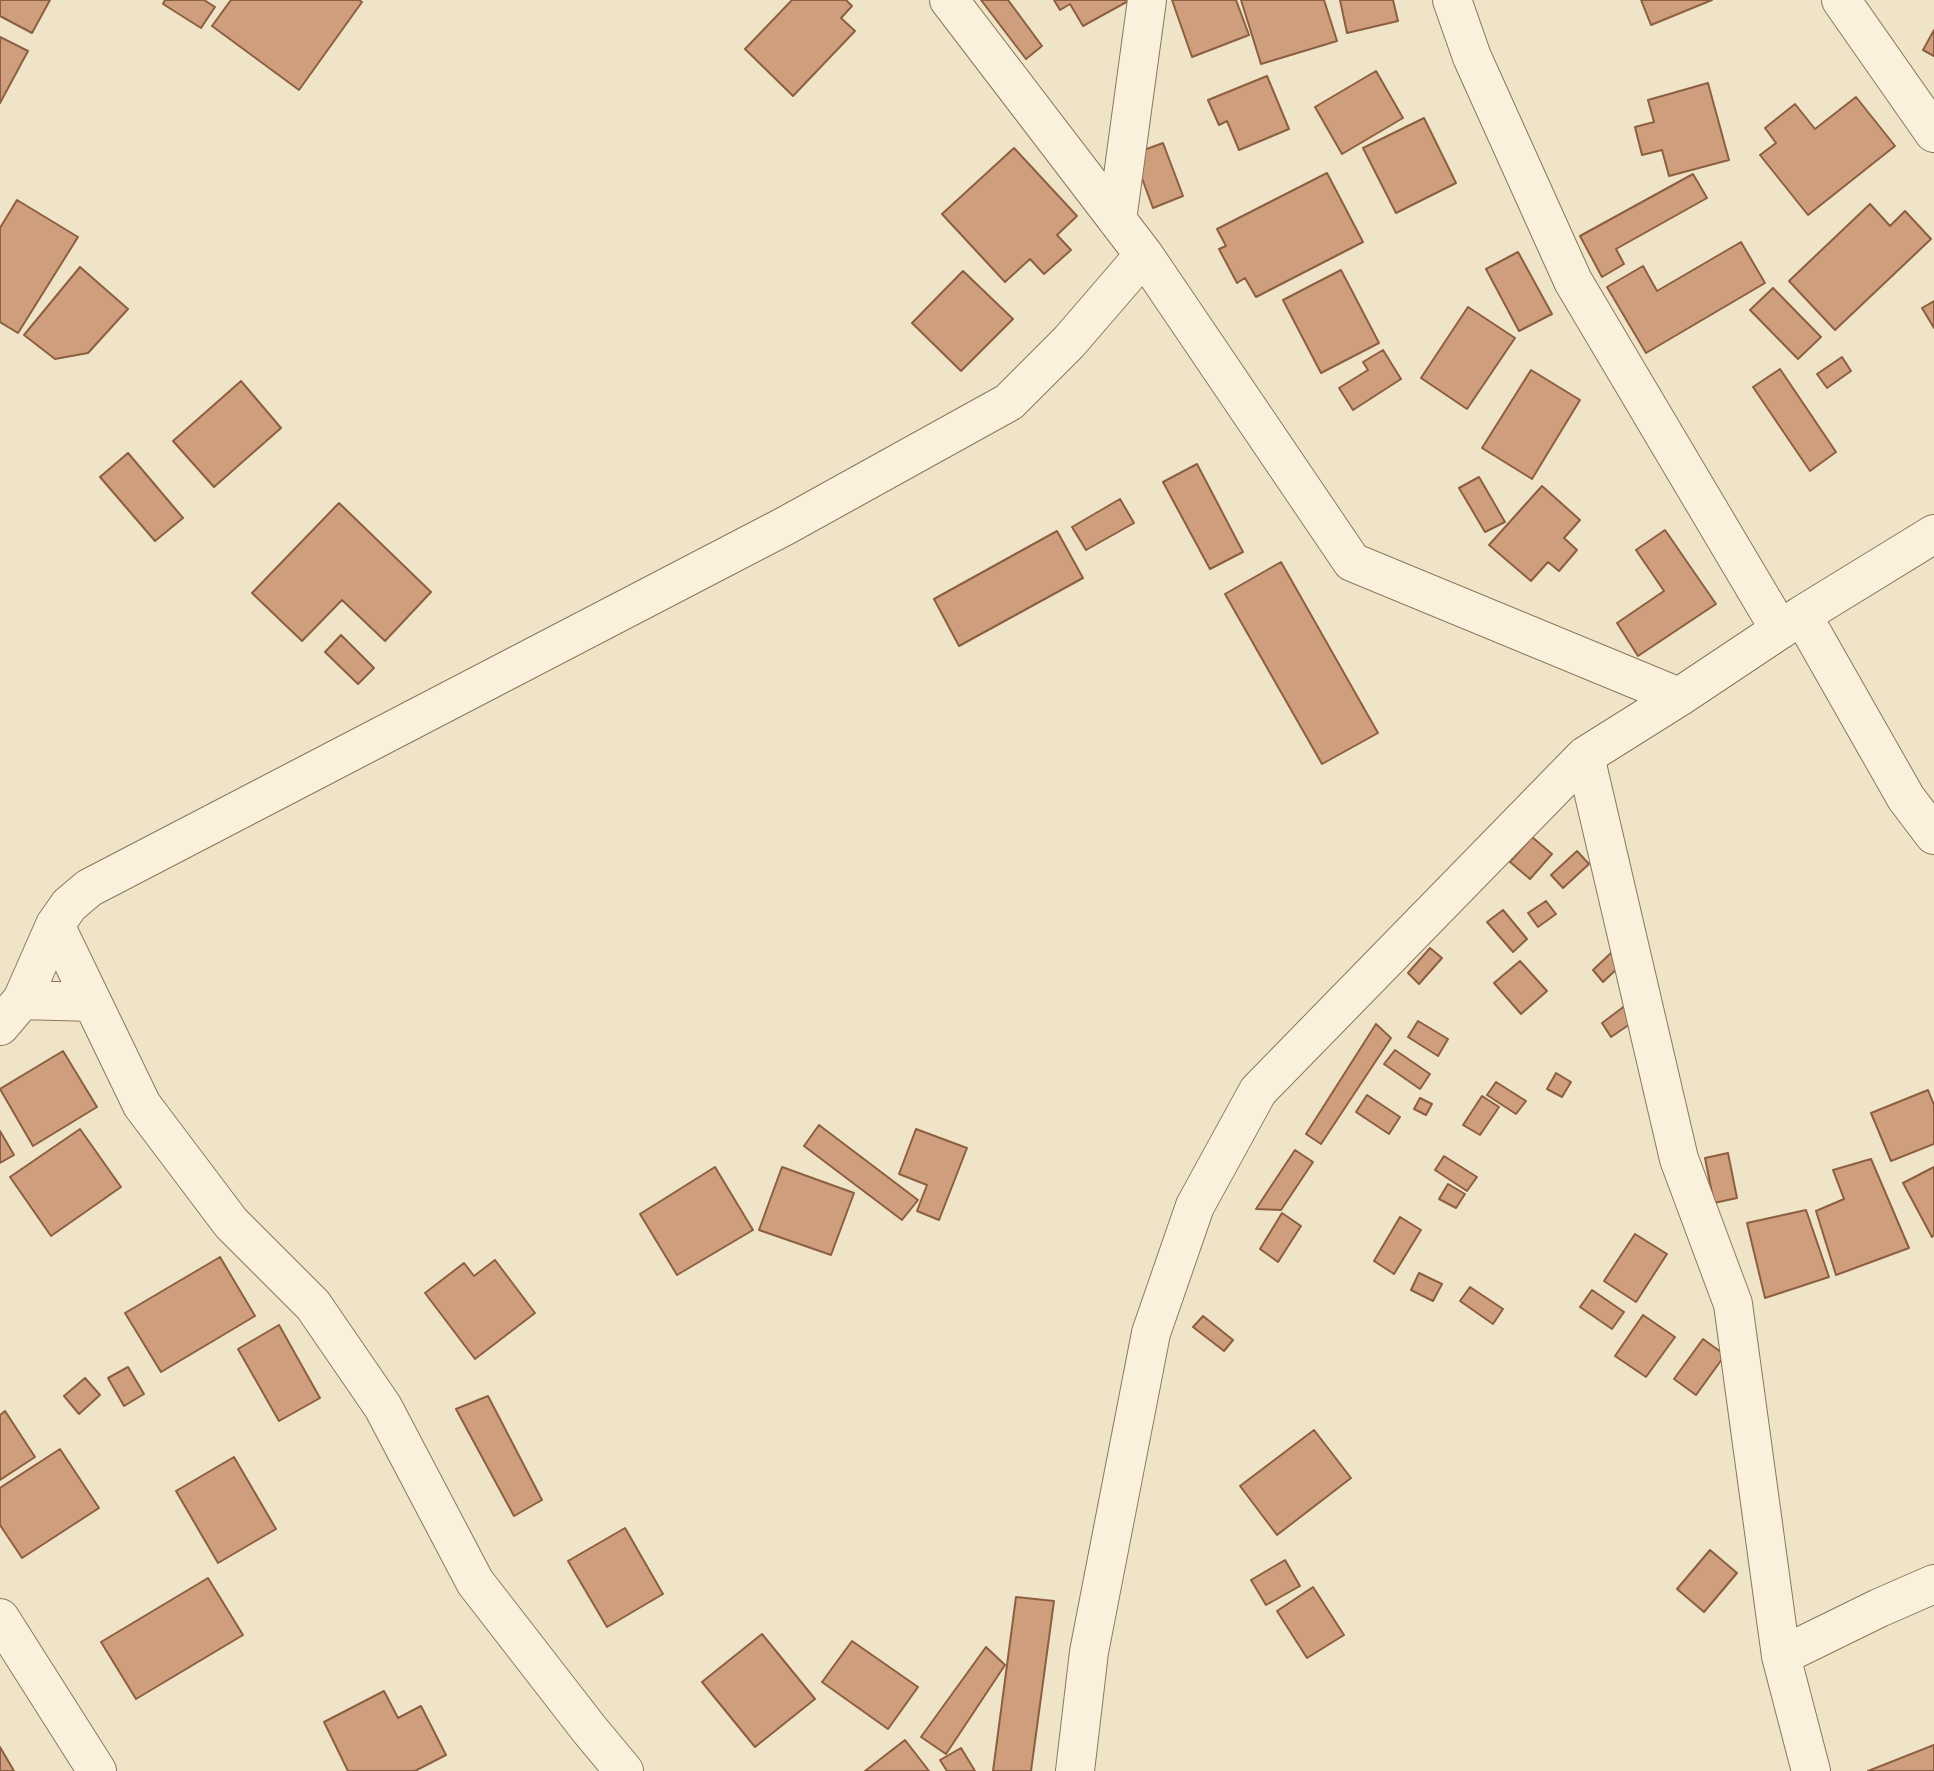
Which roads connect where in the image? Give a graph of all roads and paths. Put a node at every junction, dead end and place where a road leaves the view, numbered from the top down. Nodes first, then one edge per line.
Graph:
1 (948, 0) edge
2 (1147, 0) edge
3 (1452, 0) edge
4 (1841, 0) edge
5 (1934, 133) edge
6 (1117, 220) junction
7 (1144, 255) junction
8 (1934, 534) edge
9 (1791, 622) junction
10 (1679, 697) junction
11 (1585, 756) junction
12 (1934, 835) edge
13 (55, 925) junction
14 (92, 1002) junction
15 (11, 1013) edge
16 (1934, 1584) edge
17 (0, 1618) edge
18 (1780, 1656) junction
19 (97, 1771) edge
20 (624, 1771) edge
21 (1075, 1771) edge
22 (1811, 1771) edge

1 - 6 street
2 - 6 street
3 - 9 street
4 - 5 street
6 - 7 street
7 - 10 street
7 - 13 street
8 - 9 street
9 - 10 street
9 - 12 street
10 - 11 street
11 - 18 street
11 - 21 street
13 - 14 street
13 - 15 street
14 - 15 street
14 - 20 street
16 - 18 street
17 - 19 street
18 - 22 street

